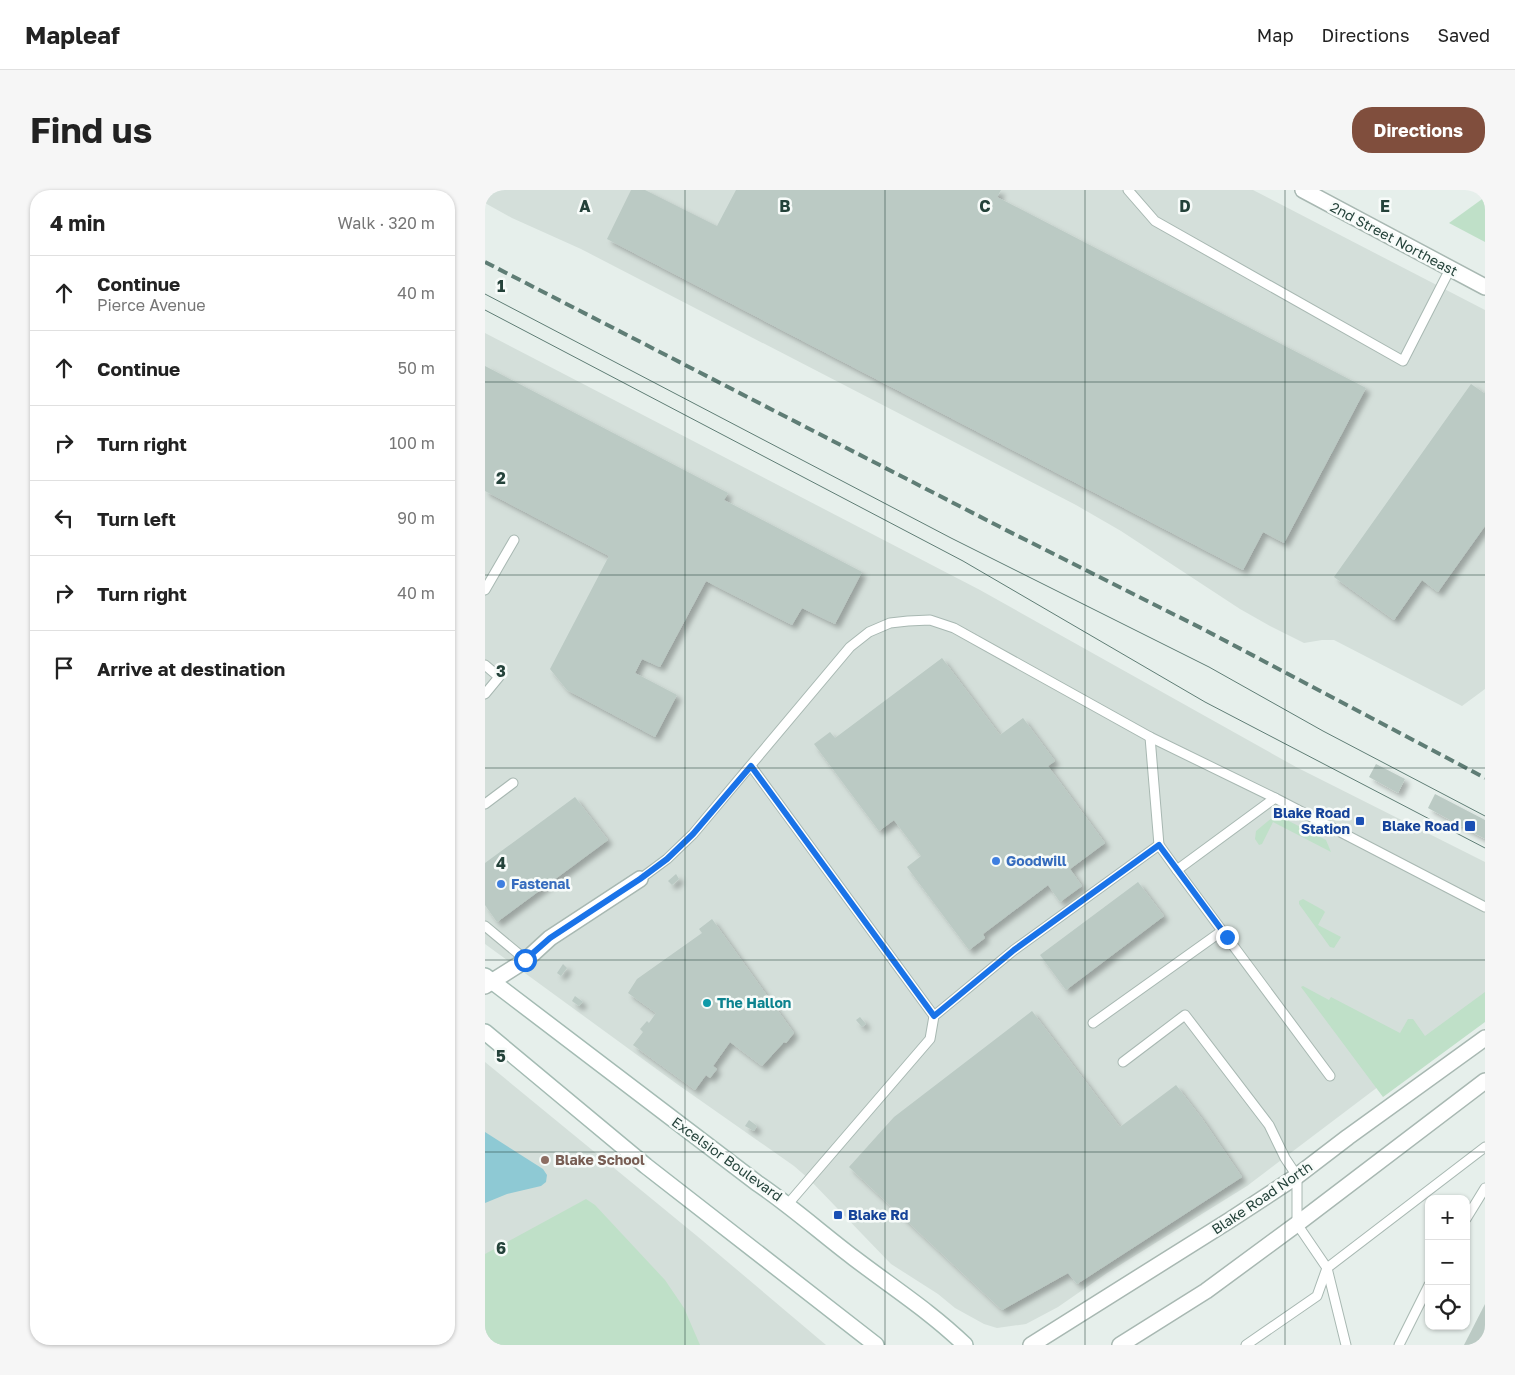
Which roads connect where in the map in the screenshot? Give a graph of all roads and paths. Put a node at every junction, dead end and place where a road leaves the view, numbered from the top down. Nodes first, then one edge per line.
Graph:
1 (1128, 190) edge
2 (1303, 190) edge
3 (1451, 269) junction
4 (1485, 287) edge
5 (514, 540) dead end
6 (485, 590) edge
7 (485, 665) edge
8 (485, 694) edge
9 (1150, 737) junction
10 (751, 766) junction
11 (513, 783) dead end
12 (1275, 798) junction
13 (485, 804) edge
14 (1159, 845) junction
15 (1177, 870) junction
16 (640, 879) joint
17 (1485, 907) edge
18 (485, 926) edge
19 (1222, 931) junction
20 (525, 960) junction
21 (487, 981) edge
22 (934, 1016) junction
23 (1093, 1023) dead end
24 (485, 1032) edge
25 (1485, 1038) edge
26 (1123, 1062) dead end
27 (1330, 1076) dead end
28 (1485, 1081) edge
29 (1485, 1147) edge
30 (1297, 1176) junction
31 (1485, 1188) edge
32 (788, 1204) junction
33 (1470, 1212) edge
34 (1297, 1224) junction
35 (1327, 1268) junction
36 (1425, 1293) edge
37 (877, 1345) edge
38 (965, 1345) edge
39 (1031, 1345) edge
40 (1120, 1345) edge
41 (1247, 1345) edge
42 (1346, 1345) edge
43 (1399, 1345) edge

1 - 3 lane
2 - 3 street, 2nd Street Northeast
3 - 4 street, 2nd Street Northeast
5 - 6 lane
7 - 8 lane
9 - 10 lane
9 - 12 lane
9 - 14 lane
10 - 16 lane
10 - 22 lane
11 - 13 lane
12 - 15 lane
12 - 17 lane
14 - 15 lane
14 - 22 lane
15 - 19 lane
16 - 20 street
18 - 20 lane
19 - 23 lane
19 - 27 lane
20 - 21 street
21 - 32 street, Excelsior Boulevard
22 - 32 lane
24 - 37 street
25 - 30 street, Blake Road North
26 - 30 lane
28 - 34 street
29 - 35 lane
30 - 34 lane
30 - 39 street, Blake Road North
31 - 33 lane
32 - 38 street, Excelsior Boulevard
34 - 35 lane
34 - 40 street
35 - 41 lane
35 - 42 lane
36 - 43 lane

